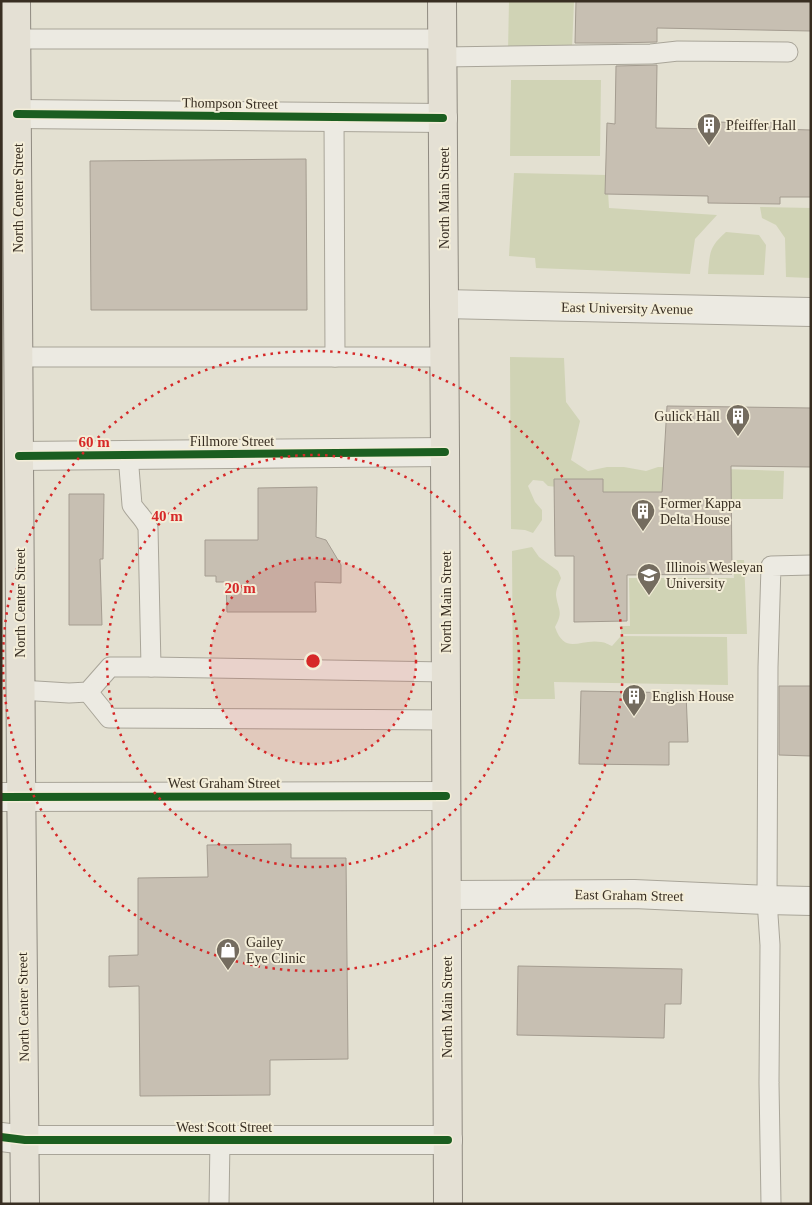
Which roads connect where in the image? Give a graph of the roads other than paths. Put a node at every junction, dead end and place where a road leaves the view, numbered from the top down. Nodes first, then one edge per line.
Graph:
1 (442, 1) edge
2 (11, 6) edge
3 (17, 39) junction
4 (442, 48) junction
5 (788, 52) dead end
6 (17, 114) junction
7 (334, 117) junction
8 (443, 118) junction
9 (9, 187) edge
10 (444, 304) junction
11 (10, 307) edge
12 (811, 312) edge
13 (18, 357) junction
14 (335, 357) junction
15 (444, 357) junction
16 (10, 393) edge
17 (445, 452) junction
18 (128, 455) junction
19 (19, 456) junction
20 (811, 565) edge
21 (151, 667) junction
22 (446, 672) junction
23 (20, 690) junction
24 (88, 692) junction
25 (446, 720) junction
26 (11, 796) edge
27 (446, 796) junction
28 (447, 895) junction
29 (767, 900) junction
30 (811, 901) edge
31 (13, 1139) edge
32 (220, 1140) junction
33 (448, 1140) junction
34 (25, 1204) edge
35 (220, 1204) edge
36 (448, 1204) edge
37 (771, 1204) edge

1 - 4 main road, North Main Street
2 - 3 main road, North Center Street
3 - 4 lane
3 - 6 main road, North Center Street
4 - 5 lane
4 - 8 main road, North Main Street
6 - 7 street, Thompson Street
6 - 9 main road, North Center Street
7 - 8 street, Thompson Street
7 - 14 lane
8 - 10 main road, North Main Street
9 - 11 main road, North Center Street
10 - 12 street, East University Avenue
10 - 15 main road, North Main Street
11 - 13 main road, North Center Street
13 - 14 lane
13 - 16 main road, North Center Street
14 - 15 lane
15 - 17 main road, North Main Street
16 - 19 main road, North Center Street
17 - 18 street, Fillmore Street
17 - 22 main road, North Main Street
18 - 19 street, Fillmore Street
18 - 21 lane
19 - 23 main road, North Center Street
20 - 29 lane
21 - 22 lane
21 - 24 lane
22 - 25 main road, North Main Street
23 - 24 lane
23 - 26 main road, North Center Street
24 - 25 lane
25 - 27 main road, North Main Street
26 - 27 street, West Graham Street
26 - 31 main road, North Center Street
27 - 28 main road, North Main Street
28 - 29 street, East Graham Street
28 - 33 main road, North Main Street
29 - 30 street, East Graham Street
29 - 37 lane
31 - 32 street, West Scott Street
31 - 34 main road, North Center Street
32 - 33 street, West Scott Street
32 - 35 lane
33 - 36 main road, North Main Street

